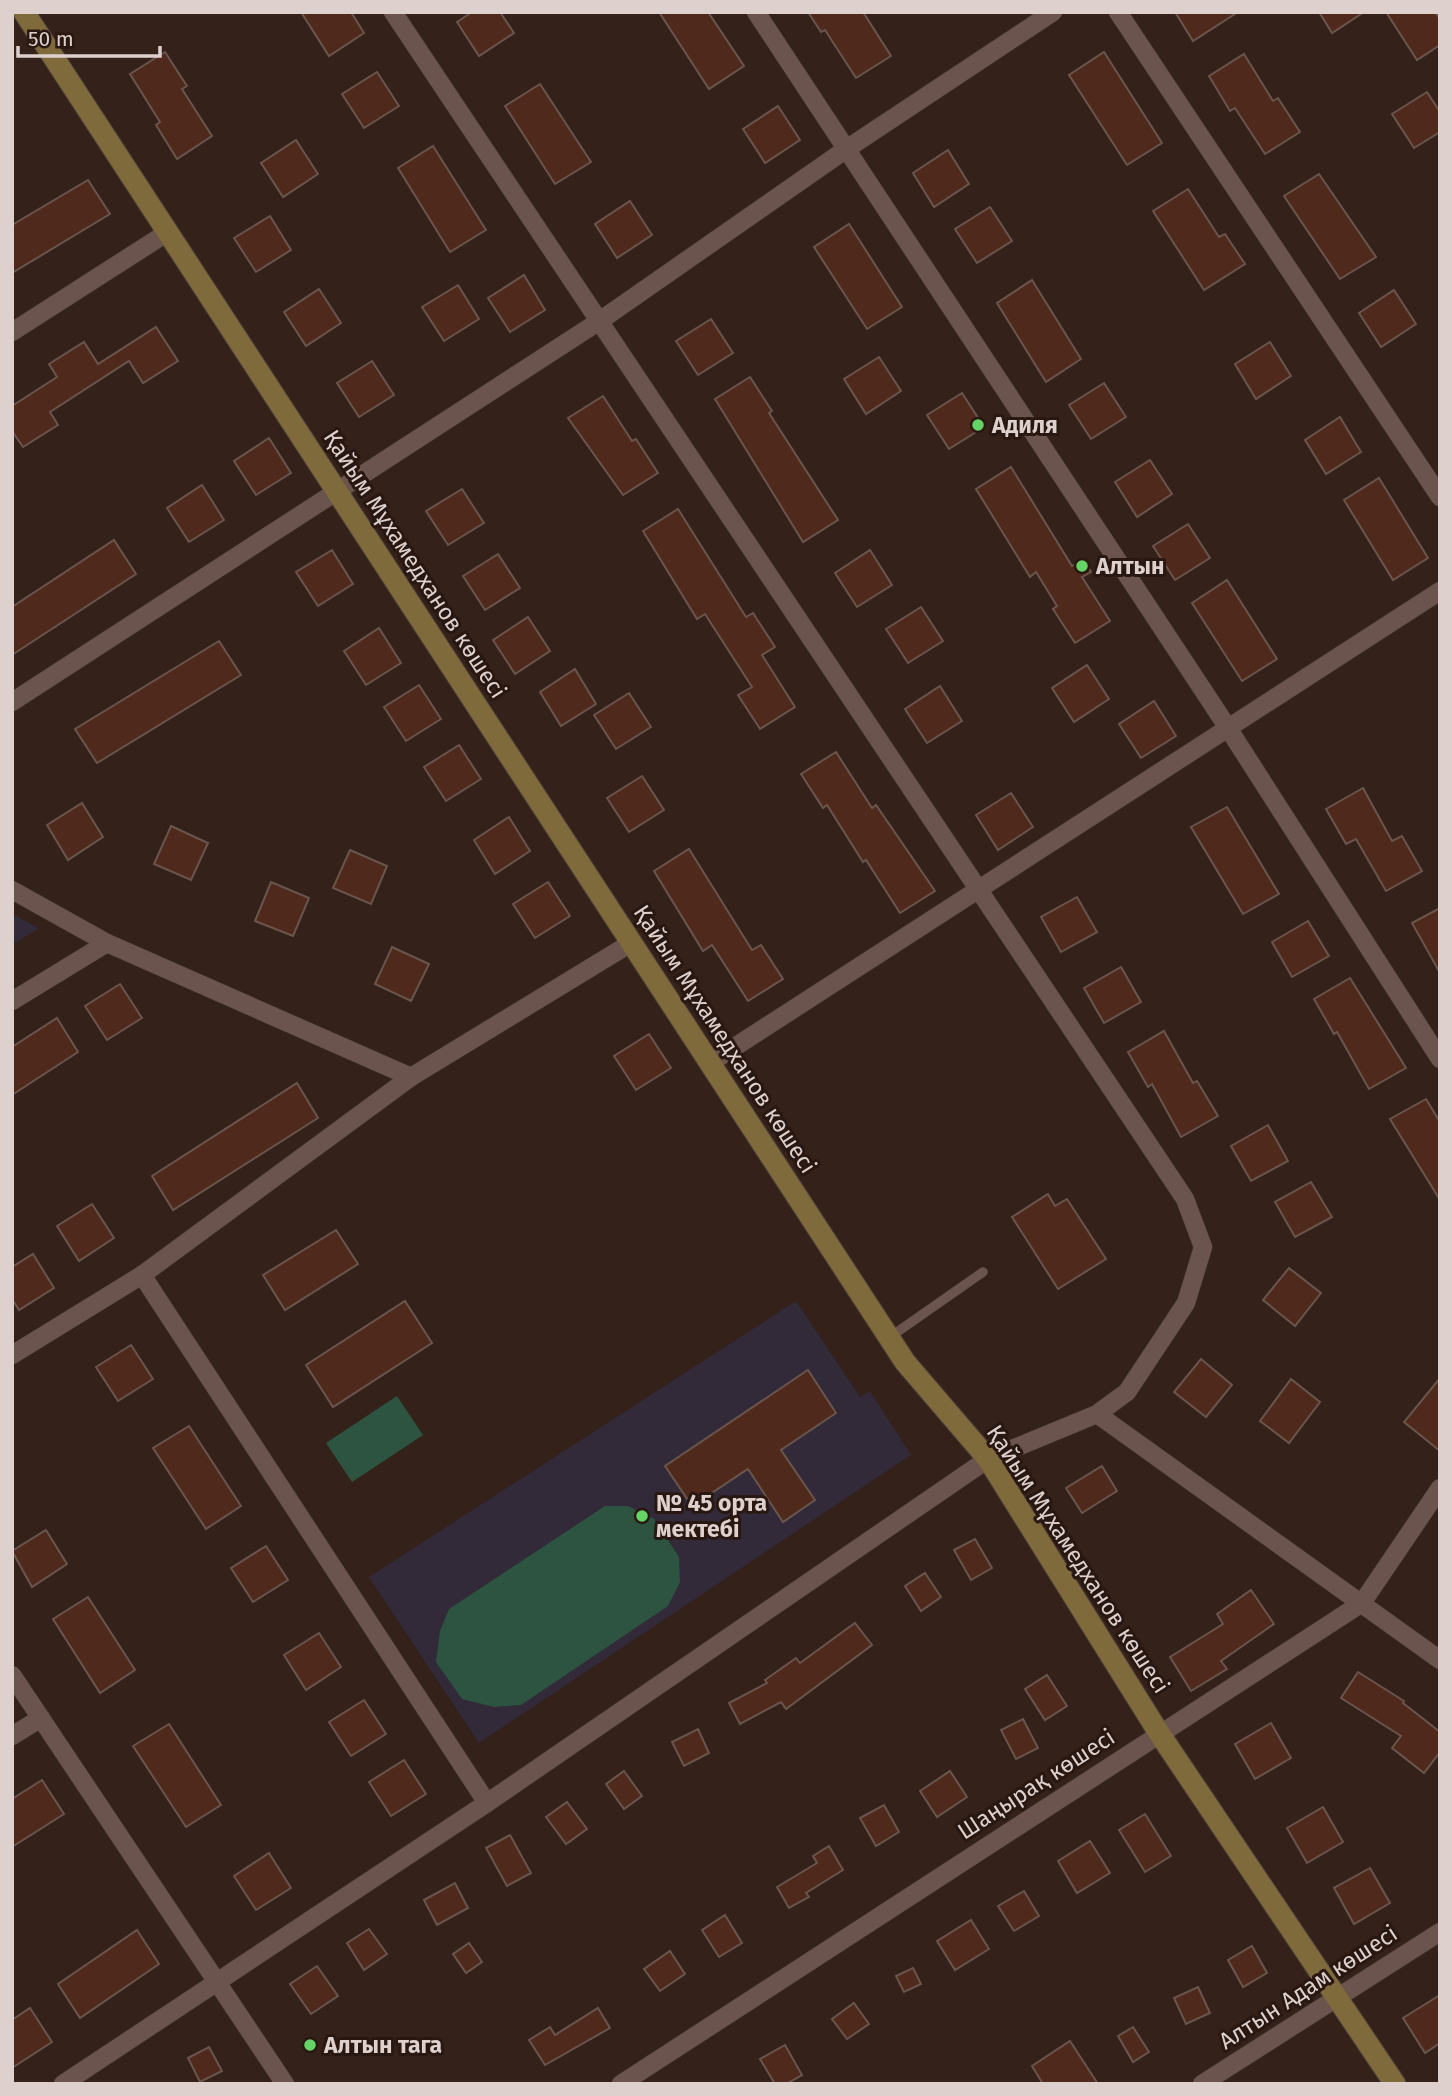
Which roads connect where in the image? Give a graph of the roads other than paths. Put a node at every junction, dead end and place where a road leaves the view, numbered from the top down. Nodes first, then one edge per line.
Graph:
1 (24, 12) edge
2 (393, 12) edge
3 (756, 12) edge
4 (1053, 12) edge
5 (1118, 12) edge
6 (845, 150) junction
7 (167, 232) junction
8 (601, 320) junction
9 (12, 332) edge
10 (336, 490) junction
11 (1440, 498) edge
12 (1440, 591) edge
13 (12, 702) edge
14 (1228, 728) junction
15 (980, 888) junction
16 (12, 890) edge
17 (107, 943) junction
18 (631, 943) junction
19 (12, 1001) edge
20 (1440, 1059) edge
21 (710, 1063) junction
22 (411, 1077) junction
23 (983, 1272) dead end
24 (142, 1275) junction
25 (889, 1338) junction
26 (12, 1355) edge
27 (1097, 1414) junction
28 (988, 1459) junction
29 (1440, 1488) edge
30 (1362, 1603) junction
31 (1440, 1660) edge
32 (12, 1675) edge
33 (41, 1717) junction
34 (1159, 1733) junction
35 (12, 1736) edge
36 (487, 1802) junction
37 (1440, 1932) edge
38 (218, 1983) junction
39 (1335, 1996) junction
40 (62, 2084) edge
41 (285, 2084) edge
42 (621, 2084) edge
43 (1202, 2084) edge
44 (1395, 2084) edge

1 - 7 street, Қайым Мұхамедханов көшесі
2 - 8 street
3 - 6 street
4 - 6 street
5 - 11 street
6 - 8 street
6 - 14 street
7 - 9 street
7 - 10 street, Қайым Мұхамедханов көшесі
8 - 10 street
8 - 15 street
10 - 13 street
10 - 18 street, Қайым Мұхамедханов көшесі
12 - 14 street
14 - 15 street
14 - 20 street
15 - 21 street
15 - 27 street
16 - 17 street
17 - 19 street
17 - 22 street
18 - 21 street, Қайым Мұхамедханов көшесі
18 - 22 street
21 - 25 street, Қайым Мұхамедханов көшесі
22 - 24 street
23 - 25 lane
24 - 26 street
24 - 36 street
25 - 28 street, Қайым Мұхамедханов көшесі
27 - 28 street
27 - 30 street
28 - 34 street, Қайым Мұхамедханов көшесі
28 - 36 street
29 - 30 street, Шаңырақ көшесі
30 - 31 street
30 - 34 street, Шаңырақ көшесі
32 - 33 street
33 - 35 street
33 - 38 street
34 - 39 street, Қайым Мұхамедханов көшесі
34 - 42 street, Шаңырақ көшесі
36 - 38 street
37 - 39 street, Алтын Адам көшесі
38 - 40 street
38 - 41 street
39 - 43 street, Алтын Адам көшесі
39 - 44 street, Қайым Мұхамедханов көшесі

